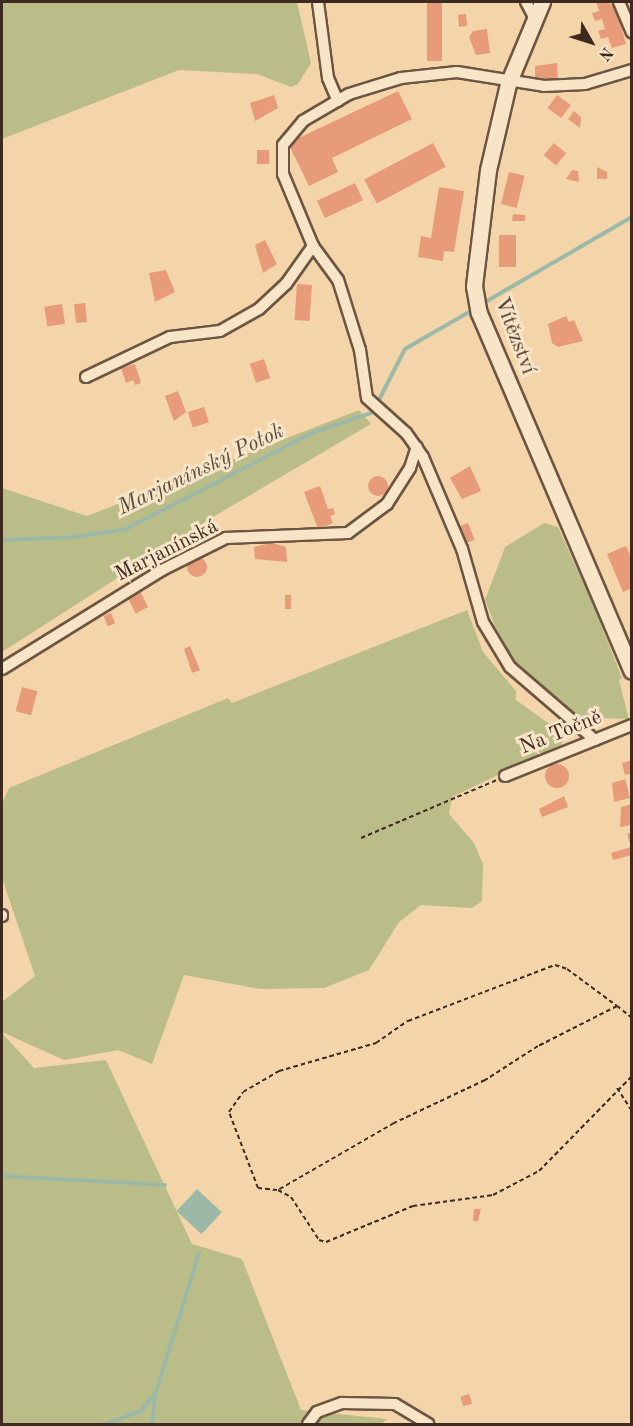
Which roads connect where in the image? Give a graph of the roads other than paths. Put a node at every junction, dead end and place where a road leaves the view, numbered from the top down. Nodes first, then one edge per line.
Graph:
1 (318, 2) edge
2 (526, 2) edge
3 (542, 2) edge
4 (619, 2) edge
5 (535, 19) junction
6 (632, 32) edge
7 (632, 70) edge
8 (508, 84) junction
9 (338, 101) junction
10 (313, 246) junction
11 (86, 377) dead end
12 (417, 447) junction
13 (2, 669) edge
14 (632, 671) edge
15 (632, 726) edge
16 (596, 740) junction
17 (505, 776) road end
18 (308, 1425) edge
19 (428, 1425) edge

1 - 9 street
2 - 5 street
3 - 5 main road, Vítězství
4 - 6 street
5 - 8 main road, Vítězství
7 - 8 street
8 - 9 street
8 - 14 main road, Vítězství
9 - 10 street
10 - 11 street
10 - 12 street
12 - 13 street, Marjanínská
12 - 16 street
15 - 16 street, Na Točně
16 - 17 street, Na Točně
18 - 19 street

